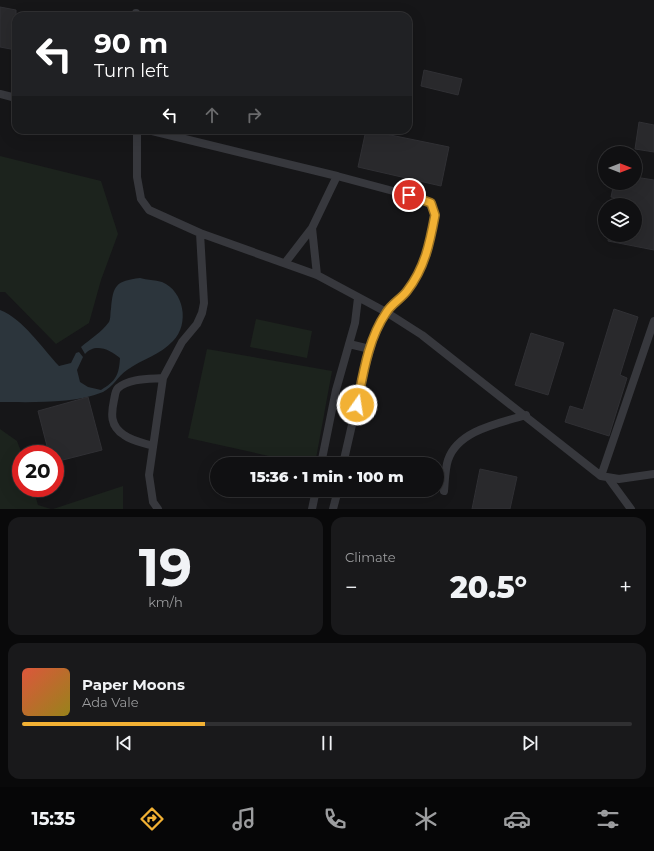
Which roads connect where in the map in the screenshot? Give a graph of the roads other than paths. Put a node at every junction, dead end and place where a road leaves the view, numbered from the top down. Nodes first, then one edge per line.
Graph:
1 (0, 94) edge
2 (12, 97) edge
3 (137, 134) edge
4 (164, 134) edge
5 (337, 176) junction
6 (312, 228) junction
7 (200, 233) junction
8 (285, 263) junction
9 (317, 275) junction
10 (358, 298) junction
11 (386, 312) junction
12 (654, 321) edge
13 (349, 344) junction
14 (370, 350) junction
15 (163, 378) junction
16 (526, 415) junction
17 (153, 446) junction
18 (322, 457) edge
19 (346, 457) edge
20 (654, 474) edge
21 (605, 477) junction
22 (444, 491) dead end
23 (315, 497) edge
24 (336, 497) edge
25 (158, 509) edge
26 (312, 509) edge
27 (333, 509) edge
28 (631, 509) edge

1 - 2 lane
3 - 7 lane
4 - 5 lane
5 - 6 lane
5 - 11 lane
6 - 8 lane
6 - 9 lane
7 - 8 lane
7 - 15 lane
8 - 9 lane
9 - 10 lane
10 - 11 lane
10 - 13 lane
11 - 14 lane
11 - 16 lane
12 - 21 lane
13 - 14 lane
13 - 18 lane
14 - 19 lane
15 - 17 lane
15 - 17 lane
16 - 21 lane
16 - 22 lane
17 - 25 lane
20 - 21 lane
21 - 28 lane
23 - 26 lane
24 - 27 lane

